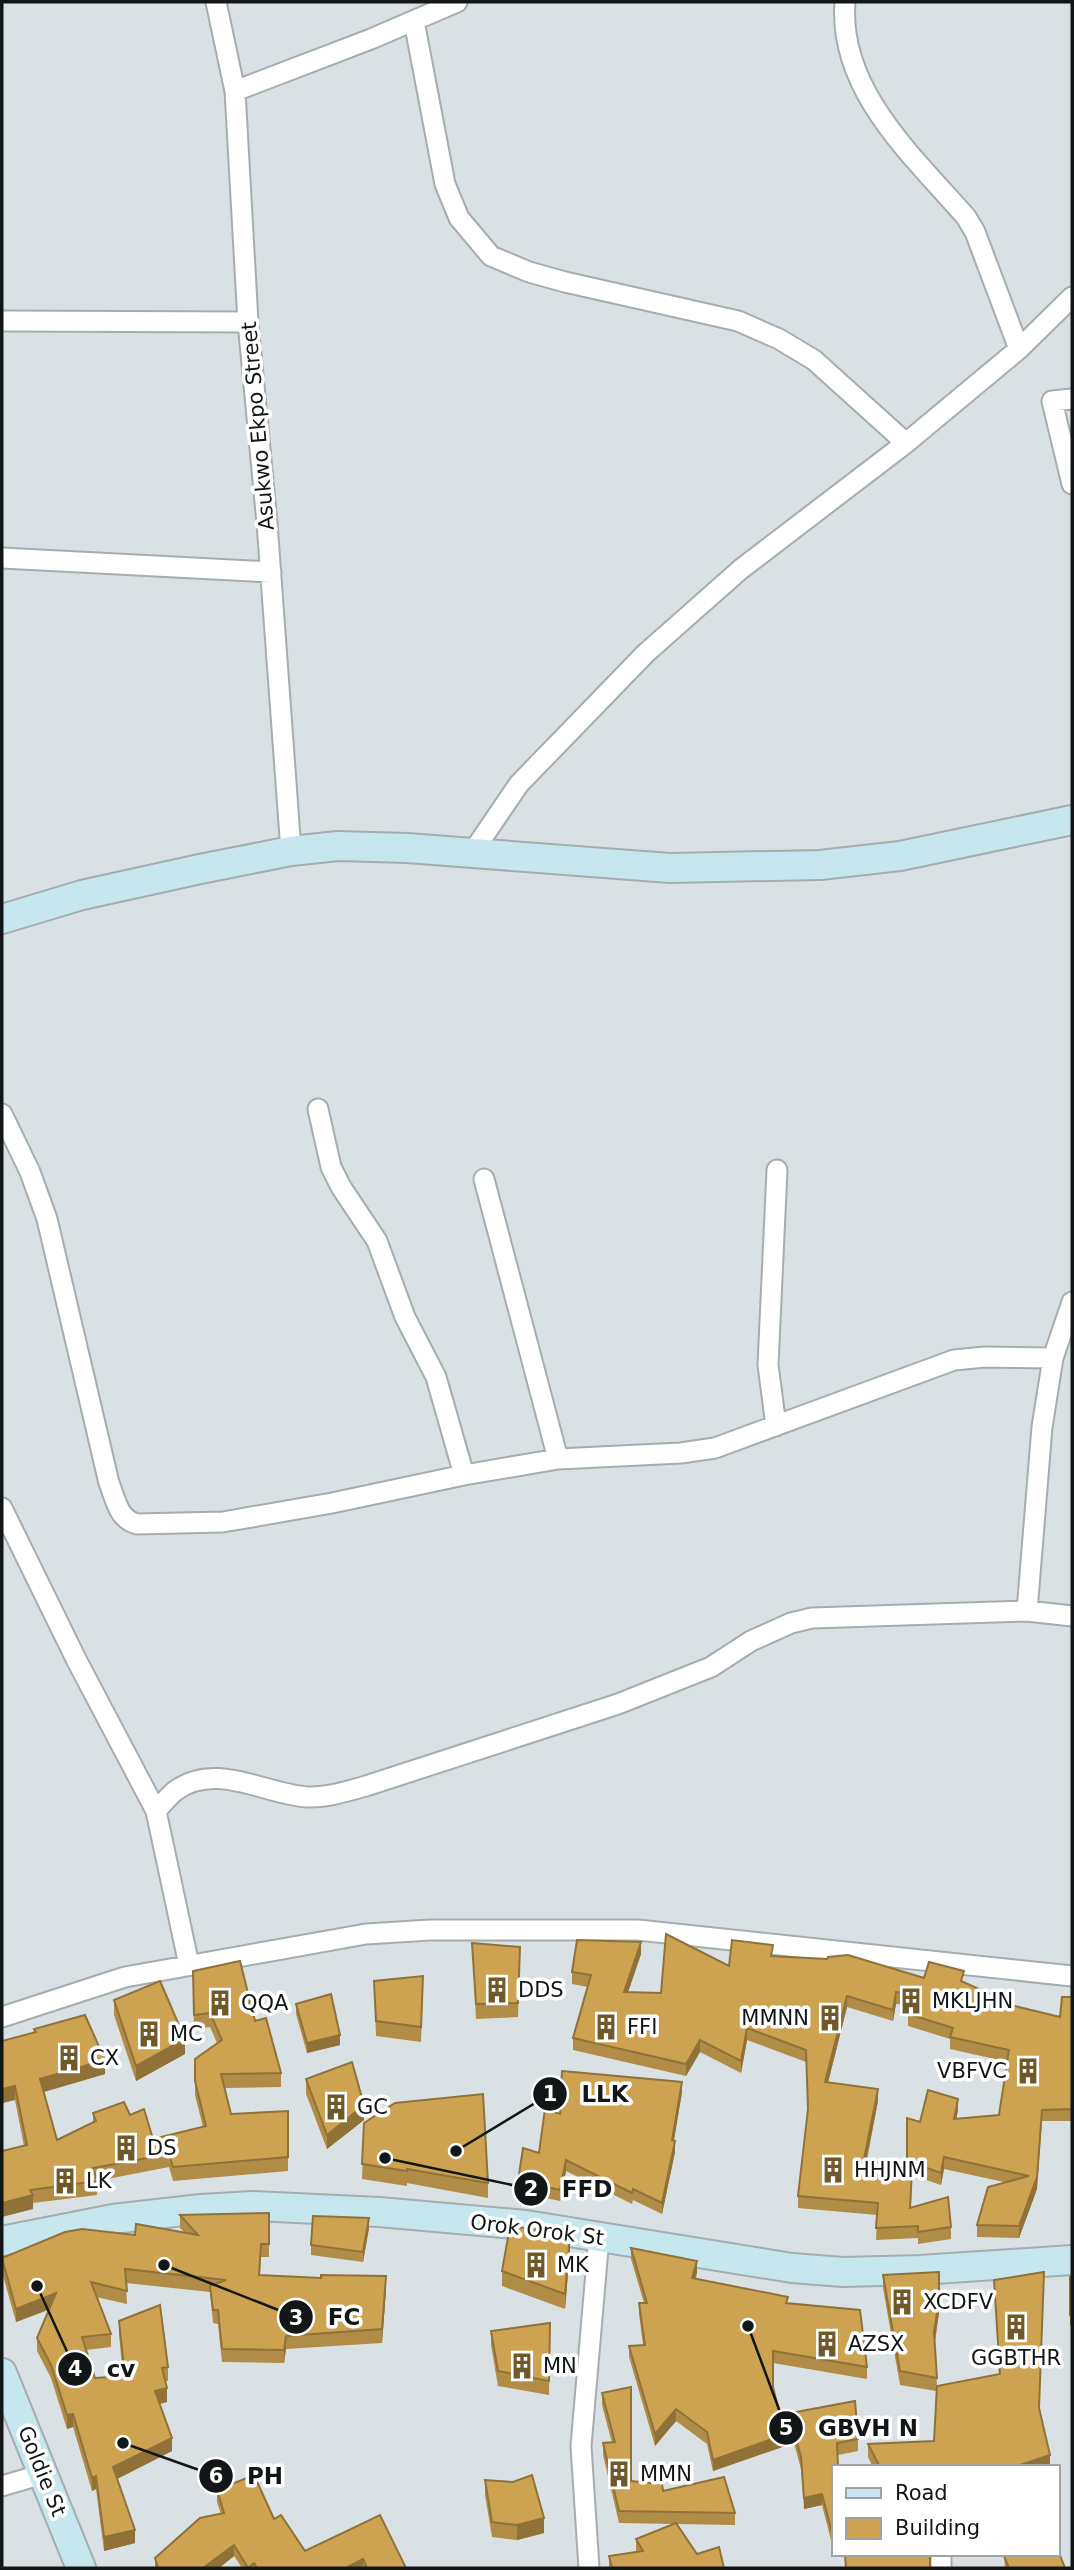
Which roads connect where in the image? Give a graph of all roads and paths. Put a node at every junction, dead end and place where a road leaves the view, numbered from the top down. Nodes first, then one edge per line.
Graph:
1 (216, 2) edge
2 (457, 2) edge
3 (845, 2) edge
4 (414, 20) junction
5 (235, 91) junction
6 (1072, 298) edge
7 (2, 321) edge
8 (248, 321) junction
9 (1019, 349) junction
10 (1072, 399) edge
11 (906, 443) junction
12 (1072, 484) edge
13 (2, 558) edge
14 (271, 572) junction
15 (1072, 820) edge
16 (291, 851) junction
17 (472, 853) junction
18 (2, 919) edge
19 (318, 1109) dead end
20 (2, 1114) edge
21 (777, 1170) dead end
22 (484, 1179) dead end
23 (1072, 1302) edge
24 (1053, 1358) junction
25 (776, 1426) junction
26 (558, 1459) junction
27 (464, 1475) junction
28 (2, 1508) edge
29 (1027, 1611) junction
30 (1072, 1616) edge
31 (156, 1811) junction
32 (189, 1965) junction
33 (1072, 1976) edge
34 (2, 2017) edge
35 (599, 2237) junction
36 (2, 2241) edge
37 (1072, 2260) edge
38 (2, 2373) edge
39 (43, 2474) junction
40 (2, 2486) edge
41 (81, 2568) edge
42 (589, 2568) edge

1 - 5 street, Asukwo Ekpo Street
2 - 4 street
3 - 9 street
4 - 5 street
4 - 11 street
5 - 8 street, Asukwo Ekpo Street
6 - 9 street
7 - 8 street
8 - 14 street, Asukwo Ekpo Street
9 - 11 street
10 - 12 street
11 - 17 street
13 - 14 street
14 - 16 street, Asukwo Ekpo Street
15 - 17 street
16 - 17 street
16 - 18 street
19 - 27 street
20 - 27 street
21 - 25 street
22 - 26 street
23 - 24 street
24 - 25 street
24 - 29 street
25 - 26 street
26 - 27 street
28 - 31 street
29 - 30 street
29 - 31 street
31 - 32 street
32 - 33 street
32 - 34 street
35 - 36 street, Orok Orok St
35 - 37 street, Orok Orok St
35 - 42 street
38 - 39 street, Goldie St
39 - 40 street
39 - 41 street, Goldie St

